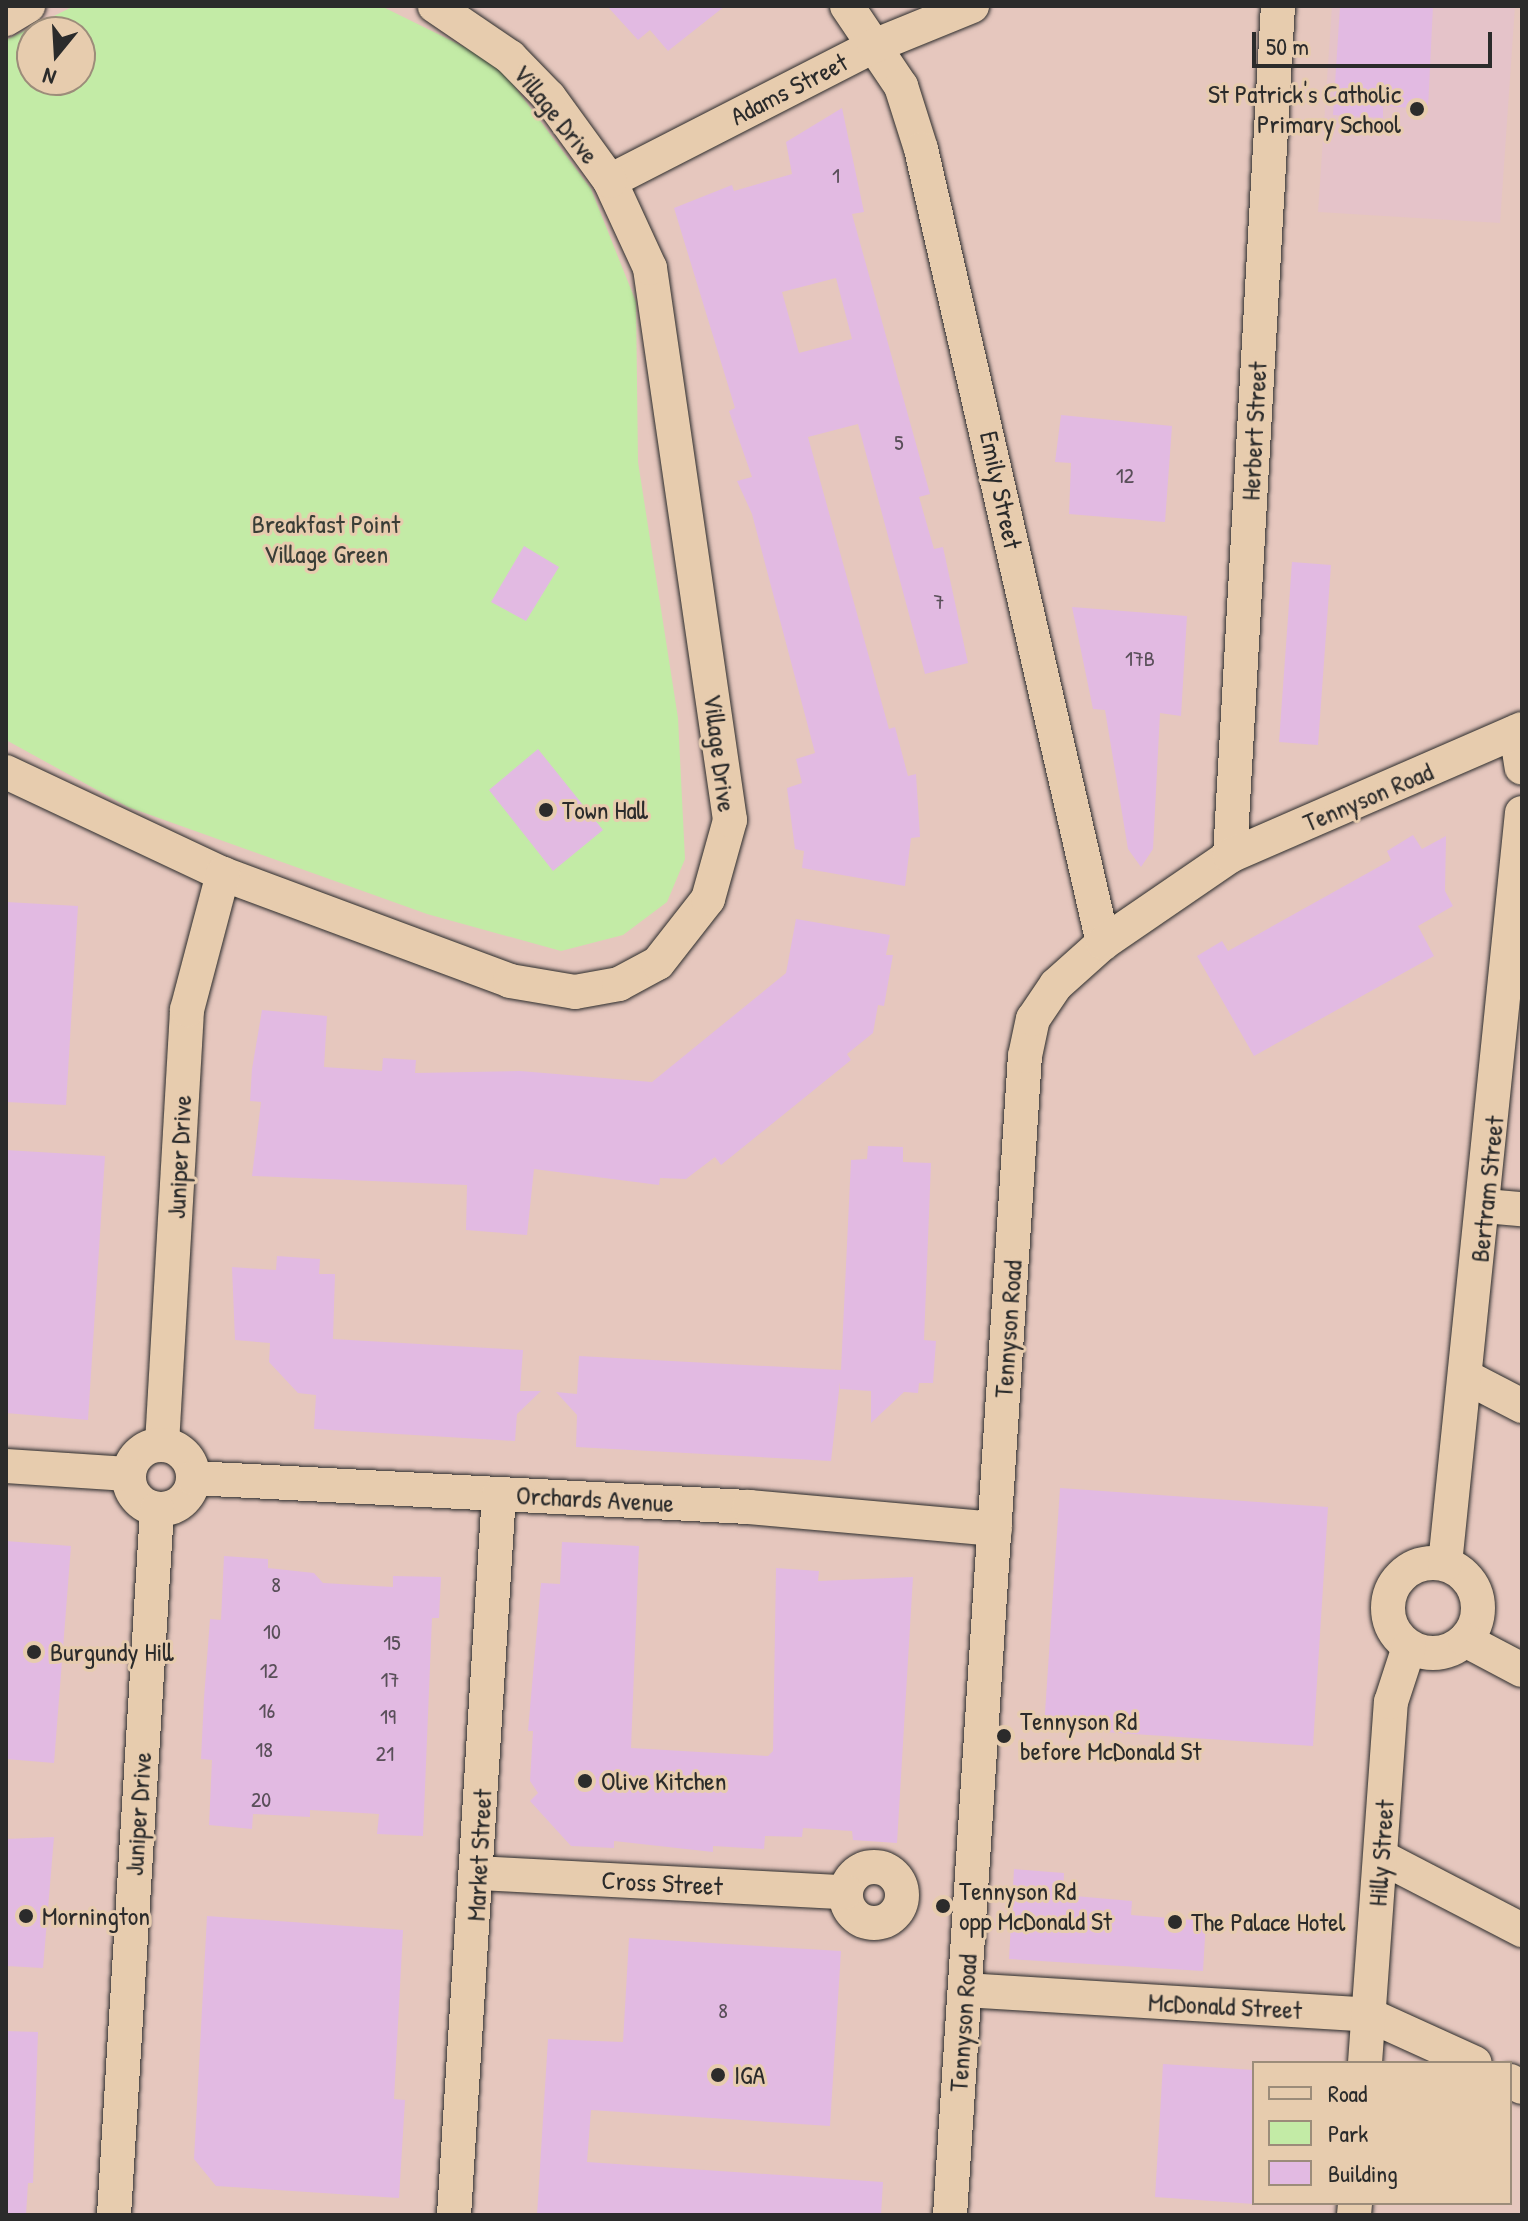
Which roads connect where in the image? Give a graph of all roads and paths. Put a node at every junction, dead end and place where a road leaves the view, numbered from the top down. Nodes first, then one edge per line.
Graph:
1 (28, 6) edge
2 (435, 6) edge
3 (847, 6) edge
4 (972, 6) edge
5 (1278, 6) edge
6 (6, 19) edge
7 (874, 46) junction
8 (610, 181) junction
9 (1519, 730) edge
10 (1522, 768) edge
11 (6, 772) edge
12 (1522, 813) edge
13 (1230, 856) junction
14 (223, 874) junction
15 (1103, 943) junction
16 (1485, 1206) junction
17 (1522, 1209) edge
18 (1468, 1378) junction
19 (1522, 1406) edge
20 (162, 1444) junction
21 (6, 1466) edge
22 (128, 1474) junction
23 (193, 1478) junction
24 (499, 1494) junction
25 (157, 1509) junction
26 (995, 1529) junction
27 (1445, 1564) junction
28 (1465, 1640) junction
29 (1409, 1647) junction
30 (1522, 1670) edge
31 (1381, 1857) junction
32 (478, 1873) junction
33 (846, 1892) dead end
34 (1522, 1930) edge
35 (965, 1990) junction
36 (1369, 2015) junction
37 (1365, 2061) edge
38 (1471, 2061) edge
39 (114, 2215) edge
40 (454, 2215) edge
41 (950, 2215) edge

1 - 6 street
2 - 8 street, Village Drive
3 - 7 street, Emily Street
4 - 7 street, Adams Street
5 - 13 street, Herbert Street
7 - 8 street, Adams Street
7 - 15 street, Emily Street
8 - 14 street, Village Drive
9 - 10 street
9 - 13 street, Tennyson Road
11 - 14 street, Village Drive
12 - 16 street, Bertram Street
13 - 15 street, Tennyson Road
14 - 20 street, Juniper Drive
15 - 26 street, Tennyson Road
16 - 17 street
16 - 18 street, Bertram Street
18 - 19 street
18 - 27 street, Bertram Street
20 - 22 street
20 - 23 street
21 - 22 street
22 - 25 street
23 - 24 street, Orchards Avenue
23 - 25 street
24 - 26 street, Orchards Avenue
24 - 32 street, Market Street
25 - 39 street, Juniper Drive
26 - 35 street, Tennyson Road
27 - 28 street
27 - 29 street
28 - 29 street
28 - 30 street
29 - 31 street, Hilly Street
31 - 34 street
31 - 36 street, Hilly Street
32 - 33 street, Cross Street
32 - 40 street, Market Street
35 - 36 street, McDonald Street
35 - 41 street, Tennyson Road
36 - 37 street, Hilly Street
36 - 38 street, McDonald Street

